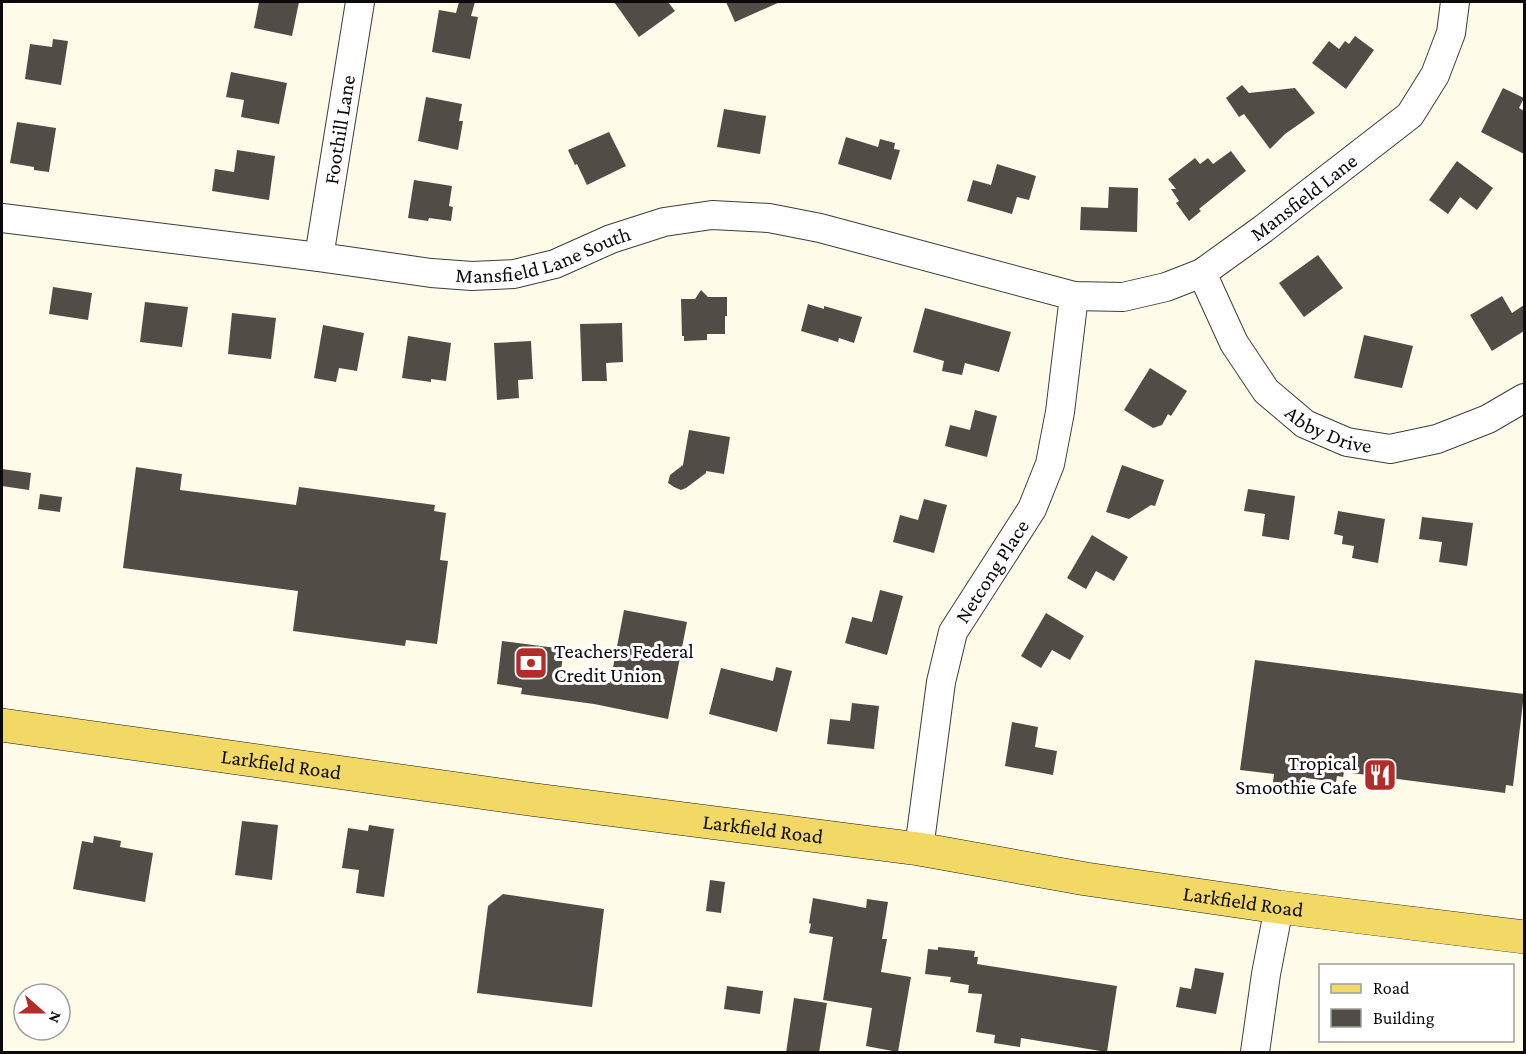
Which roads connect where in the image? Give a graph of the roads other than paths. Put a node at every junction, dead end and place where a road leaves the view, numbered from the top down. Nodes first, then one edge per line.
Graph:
1 (360, 2) edge
2 (1455, 2) edge
3 (2, 218) edge
4 (319, 257) junction
5 (1203, 273) junction
6 (1074, 296) junction
7 (1524, 398) edge
8 (2, 725) edge
9 (918, 849) junction
10 (1279, 907) junction
11 (1524, 937) edge
12 (1255, 1053) edge

1 - 4 street, Foothill Lane
2 - 5 street, Mansfield Lane
3 - 4 street, Mansfield Lane South
4 - 6 street, Mansfield Lane South
5 - 6 street, Mansfield Lane
5 - 7 street, Abby Drive
6 - 9 street, Netcong Place
8 - 9 main road, Larkfield Road
9 - 10 main road, Larkfield Road
10 - 11 main road, Larkfield Road
10 - 12 street

